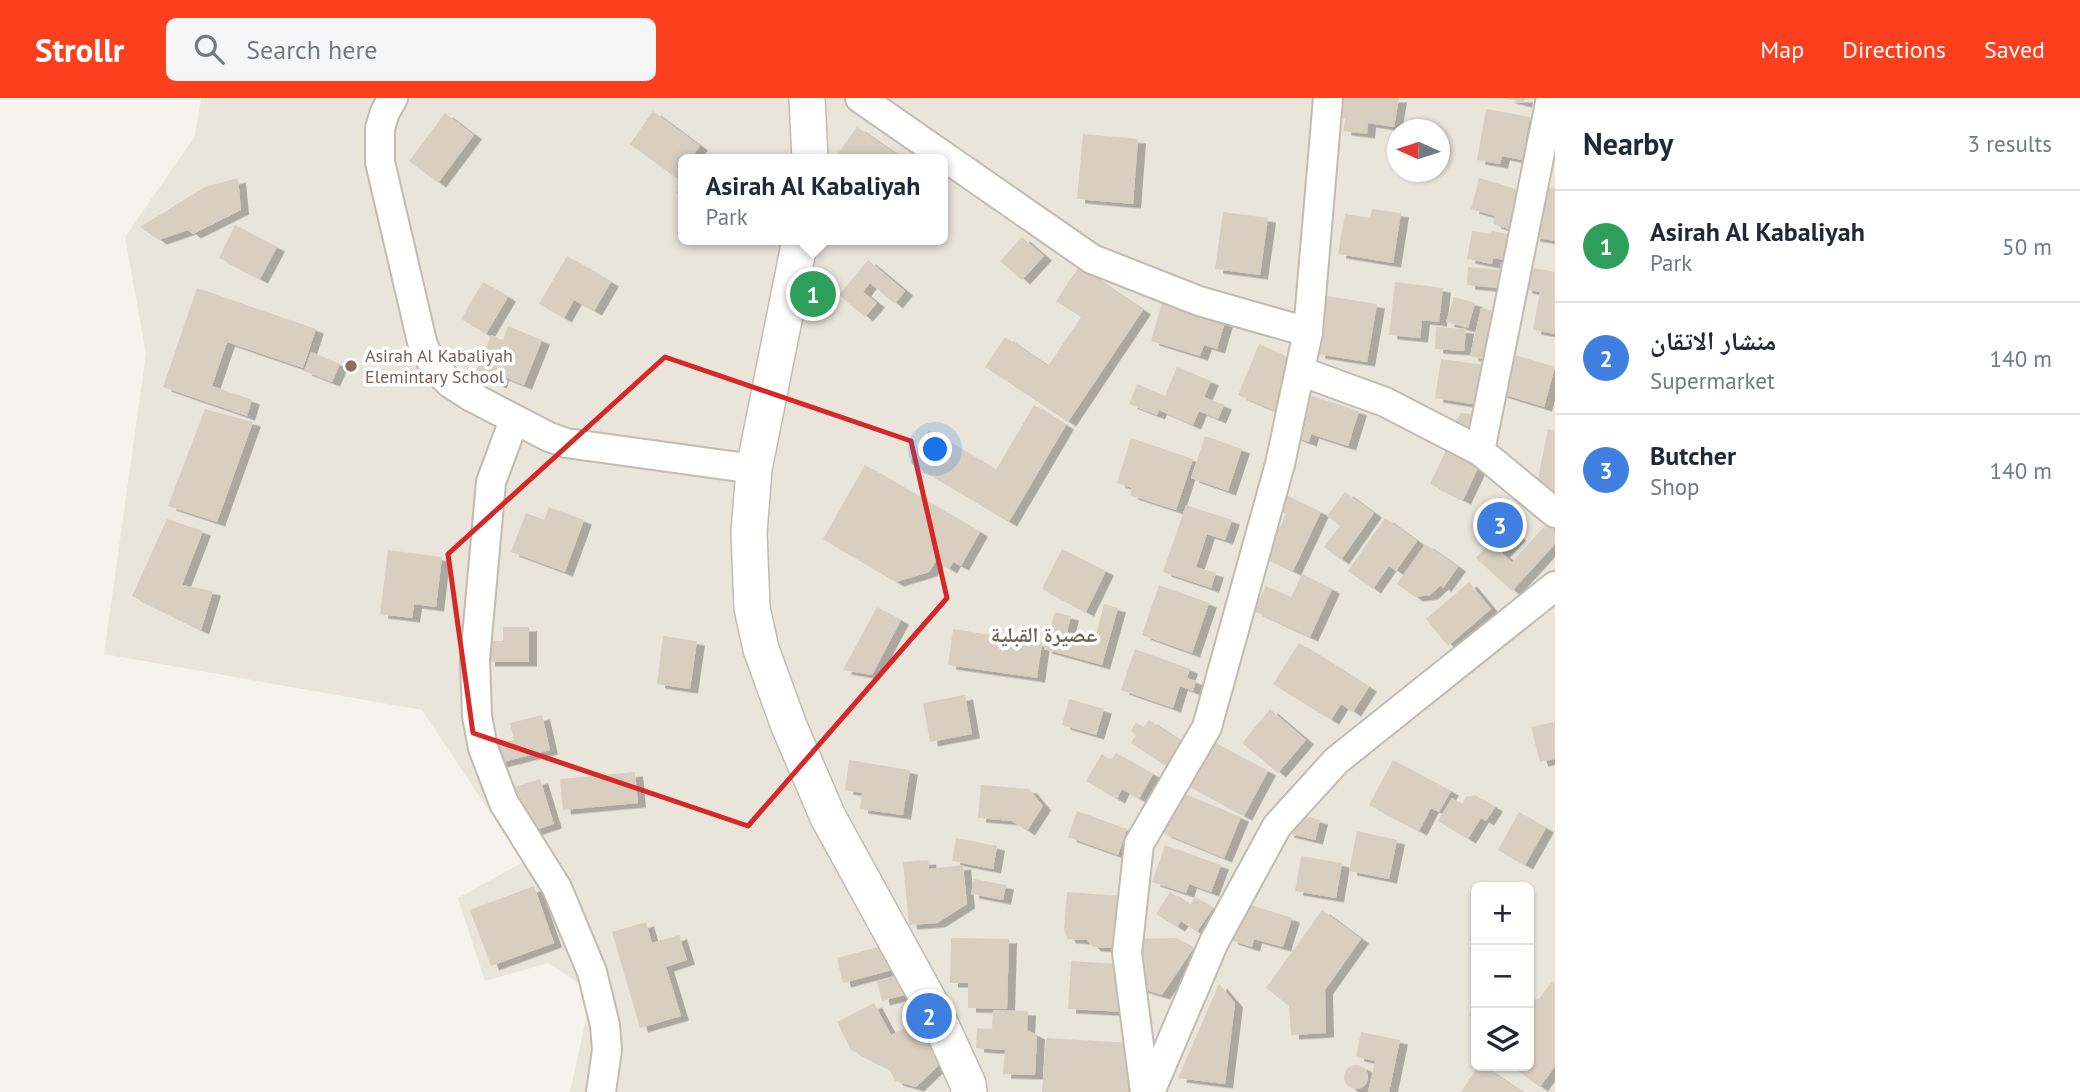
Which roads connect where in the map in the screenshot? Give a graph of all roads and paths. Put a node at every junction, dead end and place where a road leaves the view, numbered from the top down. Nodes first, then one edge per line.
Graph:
1 (393, 98) edge
2 (807, 98) edge
3 (860, 98) edge
4 (1328, 98) edge
5 (1550, 98) edge
6 (810, 154) edge
7 (941, 154) edge
8 (948, 159) edge
9 (799, 245) edge
10 (1308, 332) junction
11 (1300, 371) junction
12 (514, 420) junction
13 (1480, 450) junction
14 (754, 469) junction
15 (1555, 513) edge
16 (1555, 586) edge
17 (601, 1092) edge
18 (969, 1092) edge
19 (1145, 1092) edge
20 (1150, 1092) edge

1 - 12 street
2 - 6 street
3 - 7 street
4 - 10 street
5 - 13 street
8 - 10 street
9 - 14 street
10 - 11 street
11 - 13 street
11 - 19 street
12 - 14 street
12 - 17 street
13 - 15 street
14 - 18 street
16 - 20 street

